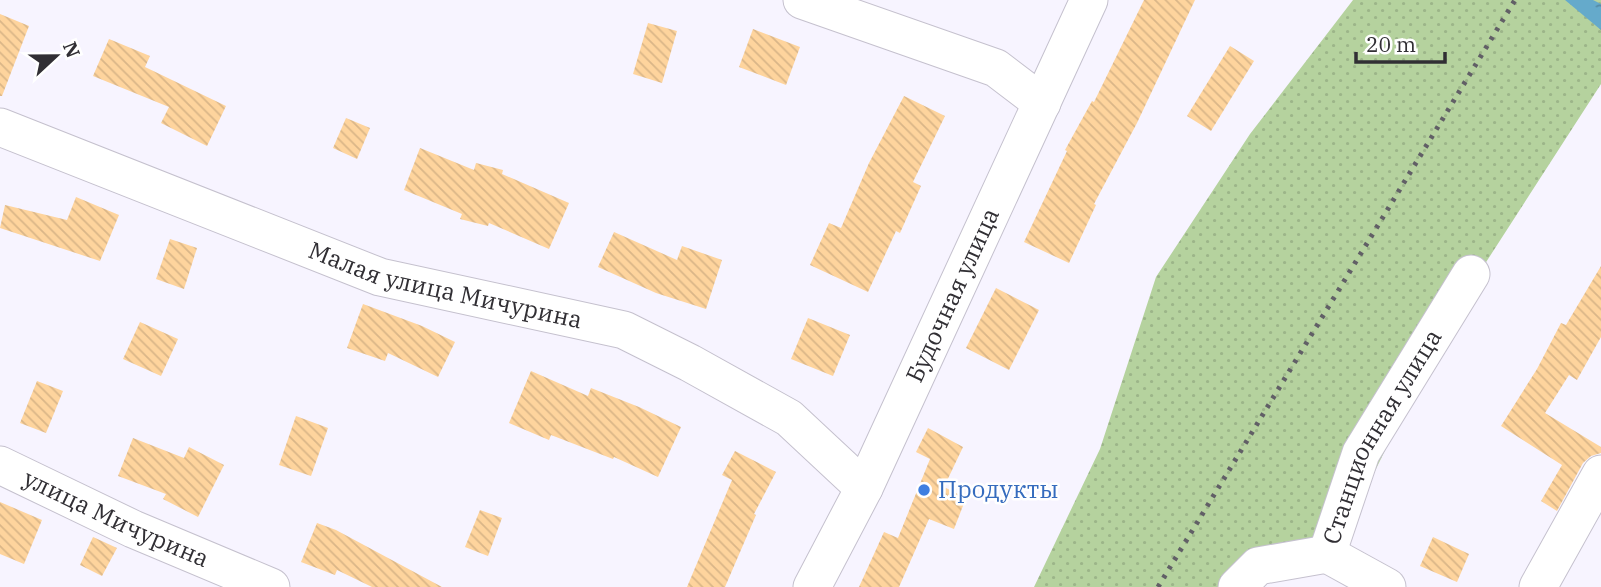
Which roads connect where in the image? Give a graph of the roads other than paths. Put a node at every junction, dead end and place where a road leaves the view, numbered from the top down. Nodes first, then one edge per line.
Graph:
1 (802, 0) edge
2 (1089, 0) edge
3 (1042, 103) junction
4 (0, 127) edge
5 (1471, 274) dead end
6 (0, 465) edge
7 (1601, 474) edge
8 (864, 488) junction
9 (1327, 554) junction
10 (271, 587) edge
11 (812, 587) edge
12 (1237, 587) edge
13 (1387, 587) edge
14 (1538, 587) edge

1 - 3 street
2 - 3 street, Будочная улица
3 - 8 street, Будочная улица
4 - 8 street, Малая улица Мичурина
5 - 9 street, Станционная улица
6 - 10 street, улица Мичурина
7 - 14 street
8 - 11 street, Будочная улица
9 - 12 street, Станционная улица
9 - 13 street

